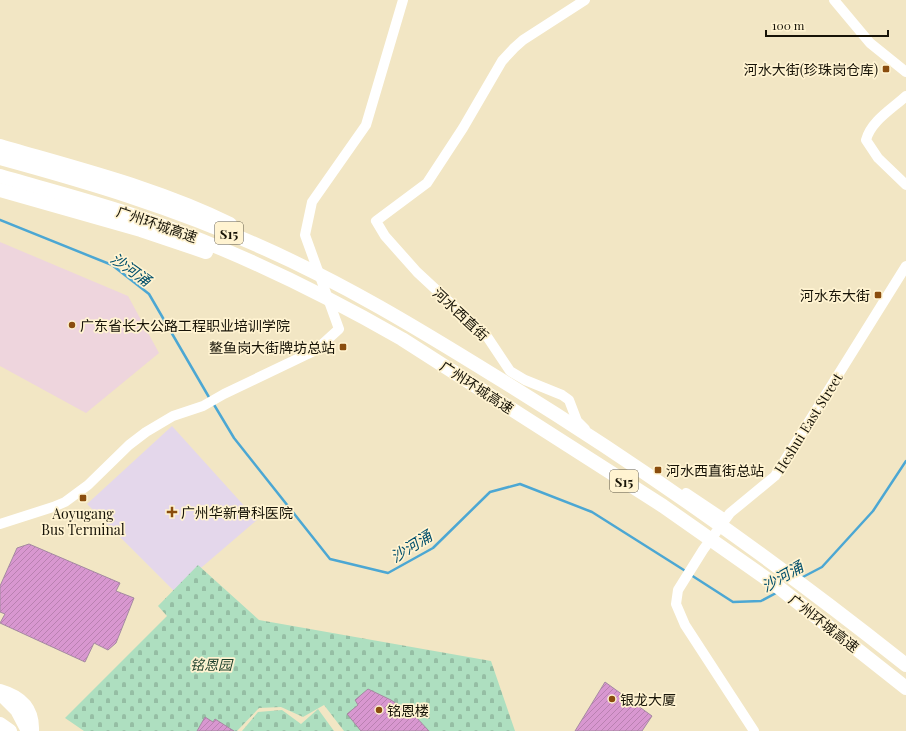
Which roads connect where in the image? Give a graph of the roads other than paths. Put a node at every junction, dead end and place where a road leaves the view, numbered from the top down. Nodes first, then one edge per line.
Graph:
1 (403, 0) edge
2 (585, 0) edge
3 (834, 0) edge
4 (906, 72) edge
5 (906, 96) edge
6 (0, 146) edge
7 (0, 158) edge
8 (0, 176) edge
9 (906, 185) edge
10 (0, 190) edge
11 (906, 266) edge
12 (342, 286) junction
13 (326, 297) junction
14 (725, 519) junction
15 (0, 524) edge
16 (906, 665) edge
17 (906, 688) edge
18 (0, 691) edge
19 (0, 694) edge
20 (0, 724) edge
21 (10, 731) edge
22 (28, 731) edge
23 (32, 731) edge
24 (754, 731) edge

1 - 15 street
2 - 14 street, 河水西直街
3 - 4 street
5 - 9 street
6 - 12 highway
7 - 12 highway, 广州环城高速 / S15
8 - 13 highway, 广州环城高速 / S15
10 - 13 highway
11 - 14 street, Heshui East Street
12 - 16 highway, 广州环城高速 / S15
13 - 17 highway, 广州环城高速 / S15
14 - 24 street, Heshui East Street
18 - 23 highway
19 - 22 highway
20 - 21 highway

